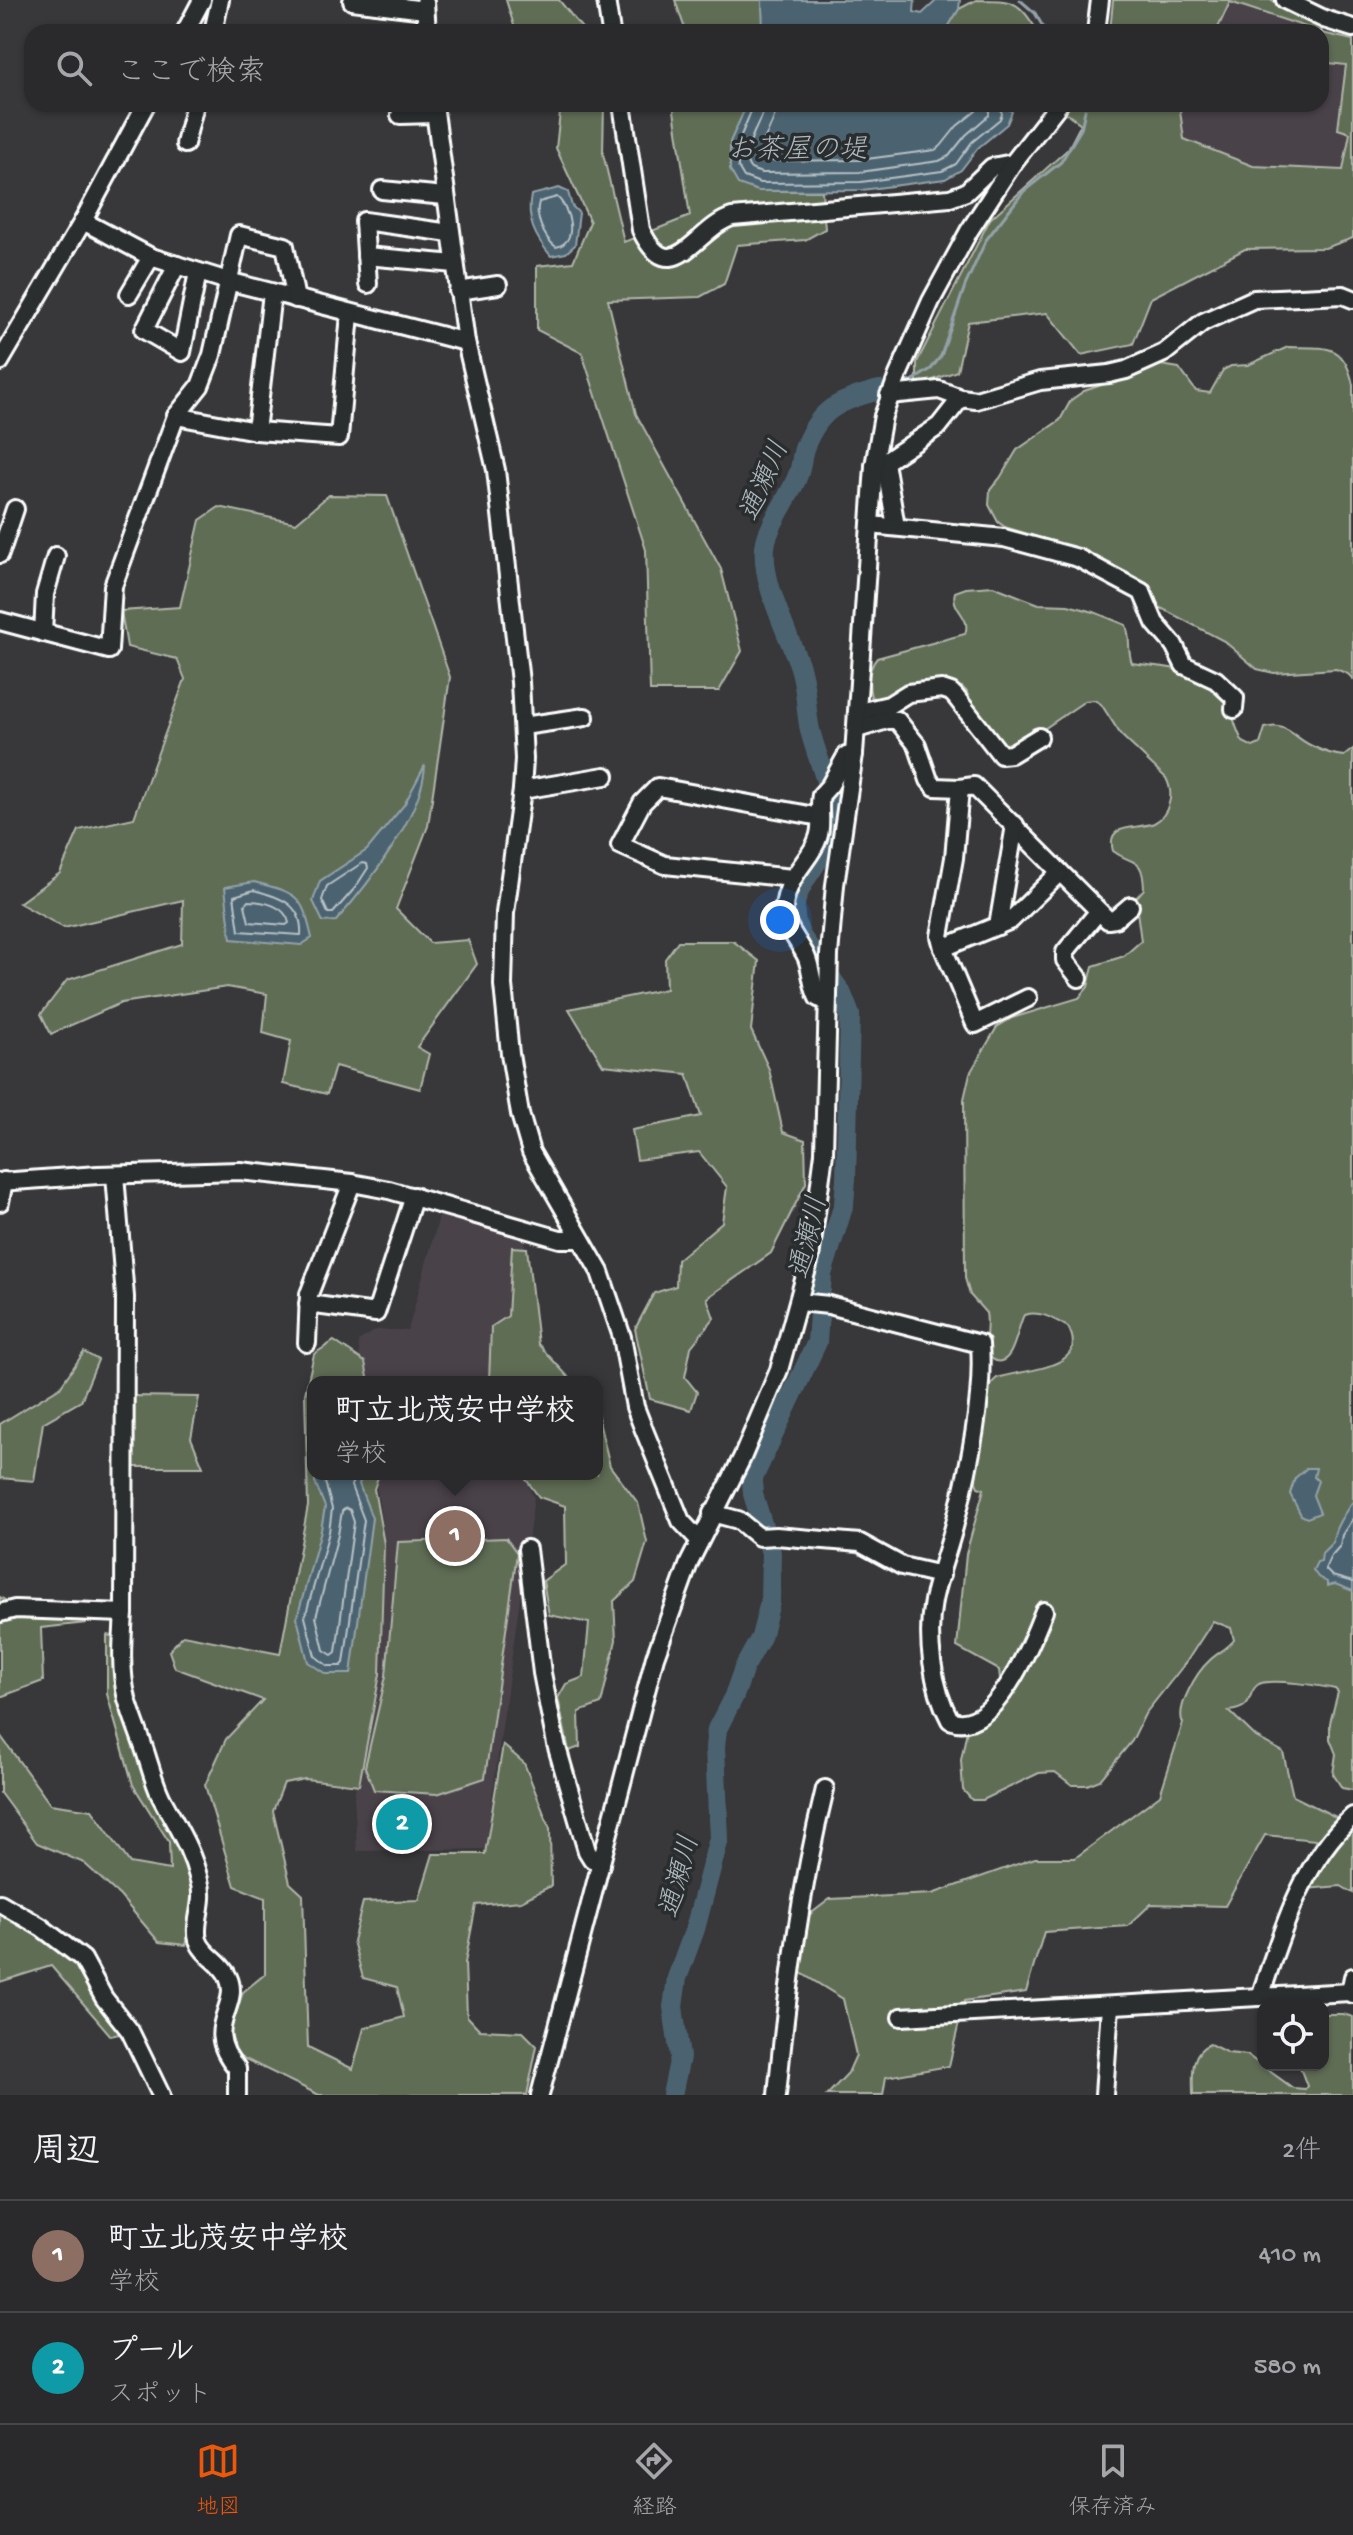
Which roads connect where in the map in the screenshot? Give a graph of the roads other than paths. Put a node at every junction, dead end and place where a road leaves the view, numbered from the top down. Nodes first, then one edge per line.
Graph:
1 (202, 0) edge
2 (220, 0) edge
3 (606, 0) edge
4 (1100, 0) edge
5 (1285, 0) edge
6 (352, 1) edge
7 (425, 5) edge
8 (189, 24) edge
9 (215, 24) edge
10 (610, 24) edge
11 (1097, 24) edge
12 (1353, 28) edge
13 (142, 112) edge
14 (193, 112) edge
15 (417, 112) edge
16 (434, 112) edge
17 (623, 112) edge
18 (1053, 112) edge
19 (400, 115) dead end
20 (185, 144) dead end
21 (1013, 163) junction
22 (382, 190) dead end
23 (445, 196) junction
24 (83, 221) junction
25 (450, 233) junction
26 (366, 256) junction
27 (151, 257) junction
28 (455, 264) junction
29 (177, 265) junction
30 (198, 272) junction
31 (228, 281) junction
32 (368, 284) dead end
33 (498, 285) dead end
34 (458, 291) junction
35 (272, 293) junction
36 (129, 294) dead end
37 (296, 299) junction
38 (1353, 299) edge
39 (350, 314) junction
40 (466, 342) junction
41 (0, 362) edge
42 (889, 395) junction
43 (961, 398) junction
44 (176, 416) junction
45 (256, 431) junction
46 (880, 464) junction
47 (15, 509) dead end
48 (870, 525) junction
49 (896, 527) junction
50 (0, 554) edge
51 (56, 556) dead end
52 (0, 621) edge
53 (43, 633) junction
54 (1234, 709) dead end
55 (585, 717) dead end
56 (858, 720) junction
57 (523, 726) junction
58 (1039, 737) dead end
59 (854, 754) junction
60 (605, 776) dead end
61 (828, 787) junction
62 (960, 788) junction
63 (522, 790) junction
64 (850, 790) junction
65 (820, 817) junction
66 (1015, 825) junction
67 (1060, 872) junction
68 (793, 878) junction
69 (1130, 906) dead end
70 (1098, 912) junction
71 (998, 926) junction
72 (943, 948) junction
73 (1079, 978) dead end
74 (828, 996) junction
75 (1028, 998) dead end
76 (115, 1175) junction
77 (2, 1182) edge
78 (352, 1183) junction
79 (414, 1196) junction
80 (0, 1202) edge
81 (580, 1239) junction
82 (805, 1303) junction
83 (308, 1304) junction
84 (307, 1343) dead end
85 (712, 1513) junction
86 (699, 1540) junction
87 (527, 1549) dead end
88 (941, 1575) junction
89 (1044, 1611) dead end
90 (0, 1613) edge
91 (124, 1613) junction
92 (825, 1789) dead end
93 (1353, 1816) edge
94 (601, 1864) junction
95 (0, 1903) edge
96 (1352, 1988) edge
97 (1260, 1997) junction
98 (1110, 2006) junction
99 (901, 2017) dead end
100 (161, 2095) edge
101 (237, 2095) edge
102 (540, 2095) edge
103 (777, 2095) edge
104 (1104, 2095) edge

1 - 8 street
2 - 9 street
3 - 10 street
4 - 11 street
5 - 12 street
6 - 7 street
13 - 24 street
14 - 20 street
15 - 19 street
16 - 23 street
17 - 21 street
18 - 21 street
21 - 42 street
22 - 23 street
23 - 25 street
24 - 27 street
24 - 41 street
25 - 26 street
25 - 28 street
26 - 28 street
26 - 32 street
27 - 29 street
27 - 36 street
28 - 34 street
29 - 30 street
29 - 30 street
30 - 31 street
31 - 35 street
31 - 37 street
31 - 44 street
33 - 34 street
34 - 40 street
35 - 37 street
35 - 45 street
37 - 39 street
38 - 43 street
39 - 40 street
39 - 45 street
40 - 57 street
42 - 43 street
42 - 46 street
43 - 46 street
44 - 45 street
44 - 53 street
46 - 48 street
46 - 49 street
47 - 50 street
48 - 49 street
48 - 56 street
49 - 54 street
51 - 53 street
52 - 53 street
55 - 57 street
56 - 58 street
56 - 59 street
56 - 62 street
57 - 63 street
59 - 61 street
59 - 64 street
60 - 63 street
61 - 64 street
61 - 65 street
62 - 66 street
62 - 72 street
63 - 81 street
64 - 74 street
65 - 68 street
65 - 68 street
66 - 67 street
66 - 71 street
67 - 70 street
67 - 71 street
68 - 74 street
69 - 70 street
70 - 73 street
71 - 72 street
72 - 75 street
74 - 82 street
76 - 77 street
76 - 78 street
76 - 91 street
77 - 80 street
78 - 79 street
78 - 83 street
79 - 81 street
79 - 83 street
81 - 86 street
82 - 85 street
82 - 88 street
83 - 84 street
85 - 86 street
85 - 88 street
86 - 94 street
87 - 94 street
88 - 89 street
90 - 91 street
91 - 101 street
92 - 103 street
93 - 97 street
94 - 102 street
95 - 100 street
96 - 97 street
97 - 98 street
98 - 99 street
98 - 104 street

